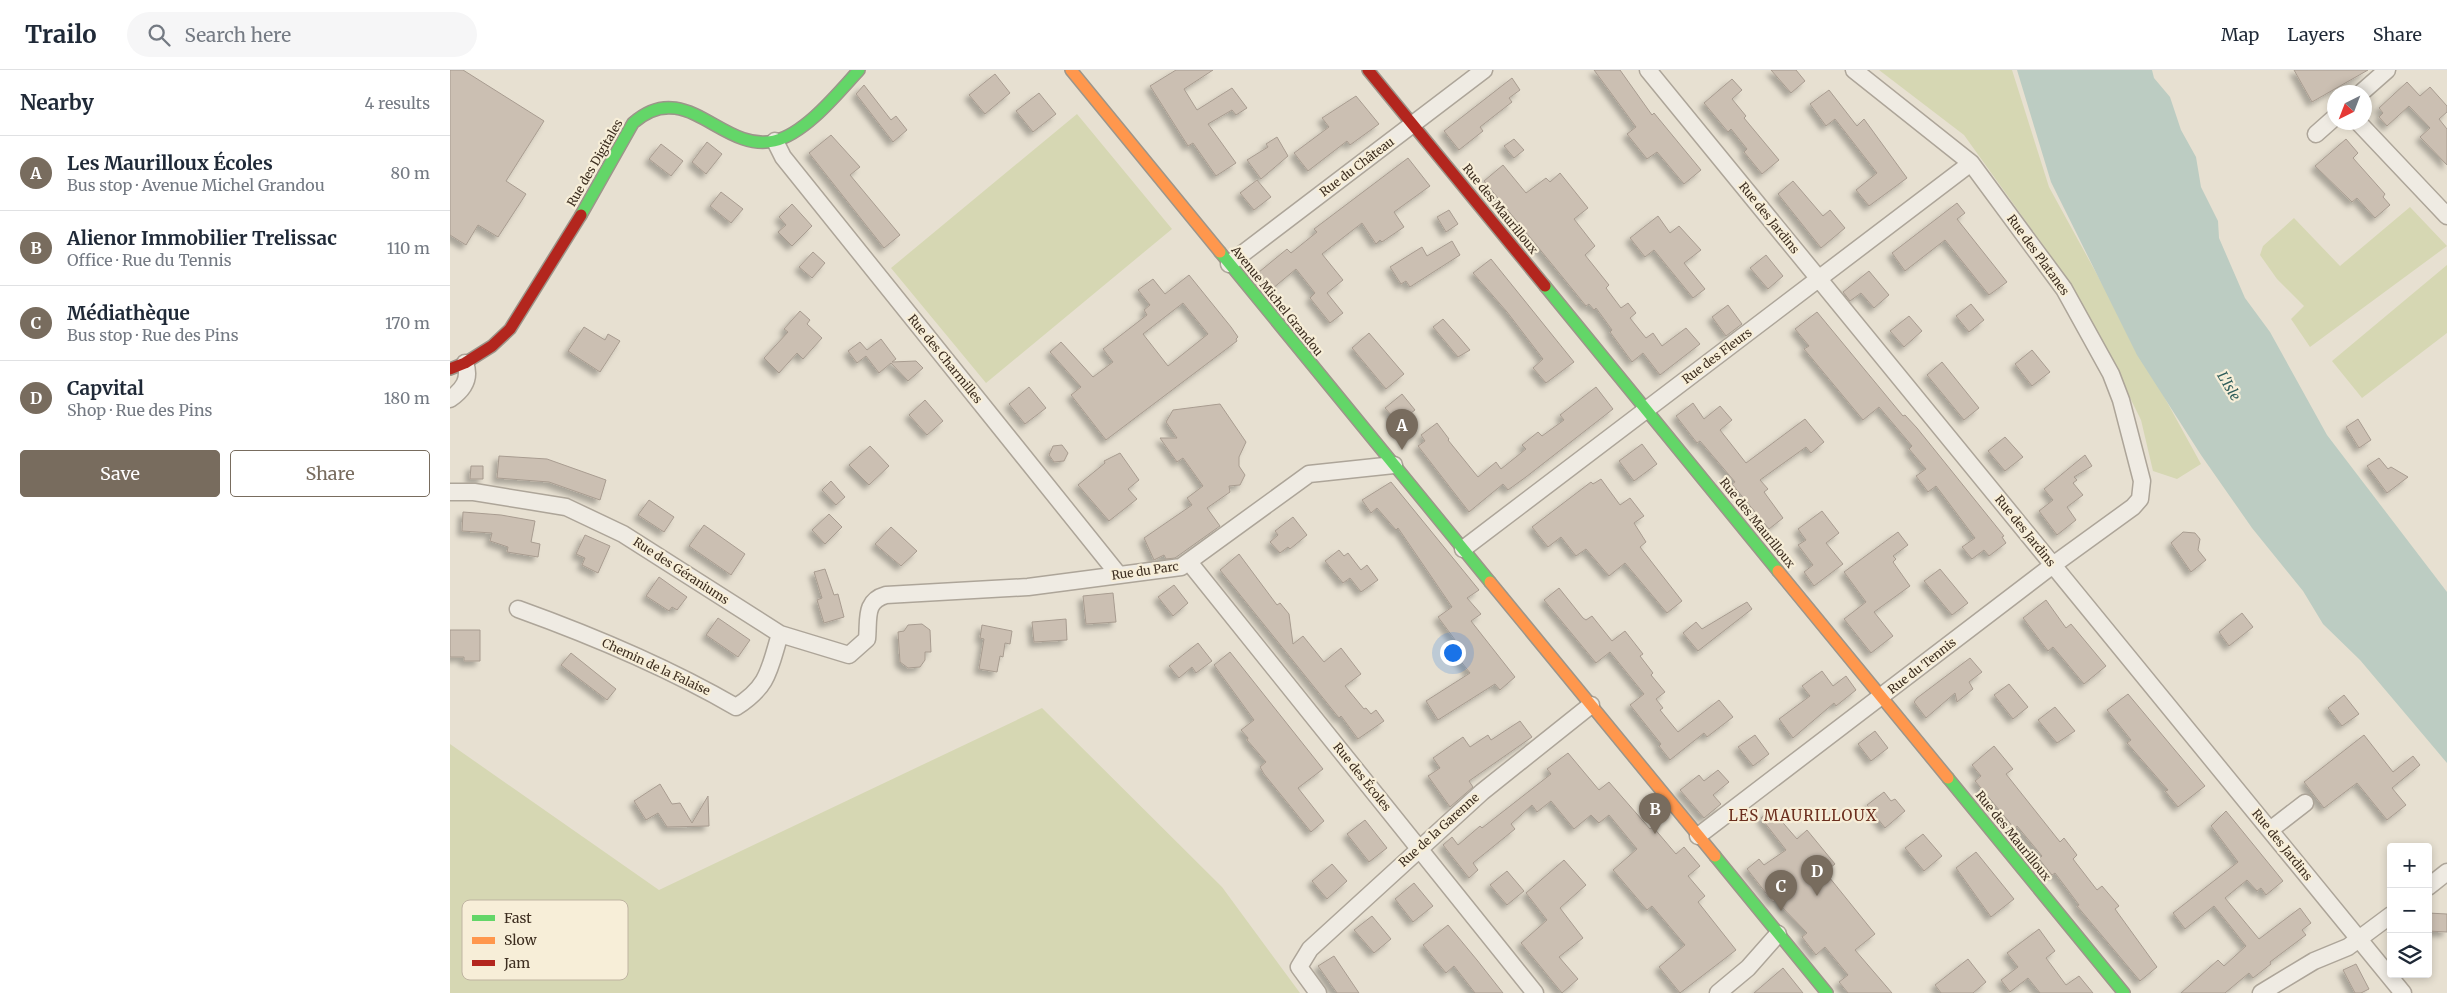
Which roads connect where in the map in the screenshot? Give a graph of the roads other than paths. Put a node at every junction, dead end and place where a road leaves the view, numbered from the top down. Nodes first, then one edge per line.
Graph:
1 (859, 70) edge
2 (1071, 70) edge
3 (1368, 70) edge
4 (1484, 70) edge
5 (1648, 70) edge
6 (1854, 70) edge
7 (2387, 70) edge
8 (2370, 85) edge
9 (2327, 124) edge
10 (1413, 125) junction
11 (2366, 130) edge
12 (2316, 134) dead end
13 (775, 141) junction
14 (1971, 163) junction
15 (2447, 216) edge
16 (1229, 264) junction
17 (1818, 278) junction
18 (458, 366) edge
19 (450, 398) edge
20 (1646, 410) junction
21 (1394, 465) junction
22 (450, 492) edge
23 (2141, 492) joint
24 (1463, 550) junction
25 (1189, 562) junction
26 (2053, 565) junction
27 (1118, 574) junction
28 (870, 604) joint
29 (518, 609) dead end
30 (780, 634) junction
31 (1882, 697) junction
32 (1590, 705) junction
33 (2305, 803) dead end
34 (2270, 830) junction
35 (1698, 836) junction
36 (1419, 848) junction
37 (2447, 872) edge
38 (2432, 884) edge
39 (2387, 918) edge
40 (1778, 934) junction
41 (2359, 939) junction
42 (1318, 993) edge
43 (1535, 993) edge
44 (1718, 993) edge
45 (1826, 993) edge
46 (2124, 993) edge
47 (2261, 993) edge
48 (2403, 993) edge

1 - 13 street
2 - 16 street, Avenue Michel Grandou
3 - 10 street, Rue des Maurilloux
4 - 10 street, Rue du Château
5 - 17 street, Rue des Jardins
6 - 14 street, Rue des Platanes
7 - 8 street
9 - 12 street
10 - 16 street, Rue du Château
10 - 20 street, Rue des Maurilloux
11 - 15 street
13 - 18 street, Rue des Digitales
13 - 27 street, Rue des Charmilles
14 - 17 street, Rue des Fleurs
14 - 23 street, Rue des Platanes
16 - 21 street, Avenue Michel Grandou
17 - 20 street, Rue des Fleurs
17 - 26 street, Rue des Jardins
18 - 19 street
20 - 24 street, Rue des Fleurs
20 - 31 street, Rue des Maurilloux
21 - 24 street, Avenue Michel Grandou
21 - 25 street, Rue du Parc
22 - 30 street, Rue des Géraniums
23 - 26 street, Rue du Tennis
24 - 32 street, Avenue Michel Grandou
25 - 27 street, Rue du Parc
25 - 36 street, Rue des Écoles
26 - 31 street, Rue du Tennis
26 - 34 street, Rue des Jardins
27 - 28 street, Rue du Parc
28 - 30 street, Rue des Géraniums
29 - 30 street, Chemin de la Falaise
31 - 35 street, Rue du Tennis
31 - 46 street, Rue des Maurilloux
32 - 35 street, Avenue Michel Grandou
32 - 36 street, Rue de la Garenne
33 - 34 street
34 - 41 street, Rue des Jardins
35 - 40 street, Avenue Michel Grandou
36 - 42 street, Rue de la Garenne
36 - 43 street, Rue des Écoles
37 - 38 street
39 - 41 street
40 - 44 street
40 - 45 street, Avenue Michel Grandou
41 - 47 street
41 - 48 street, Rue des Jardins

